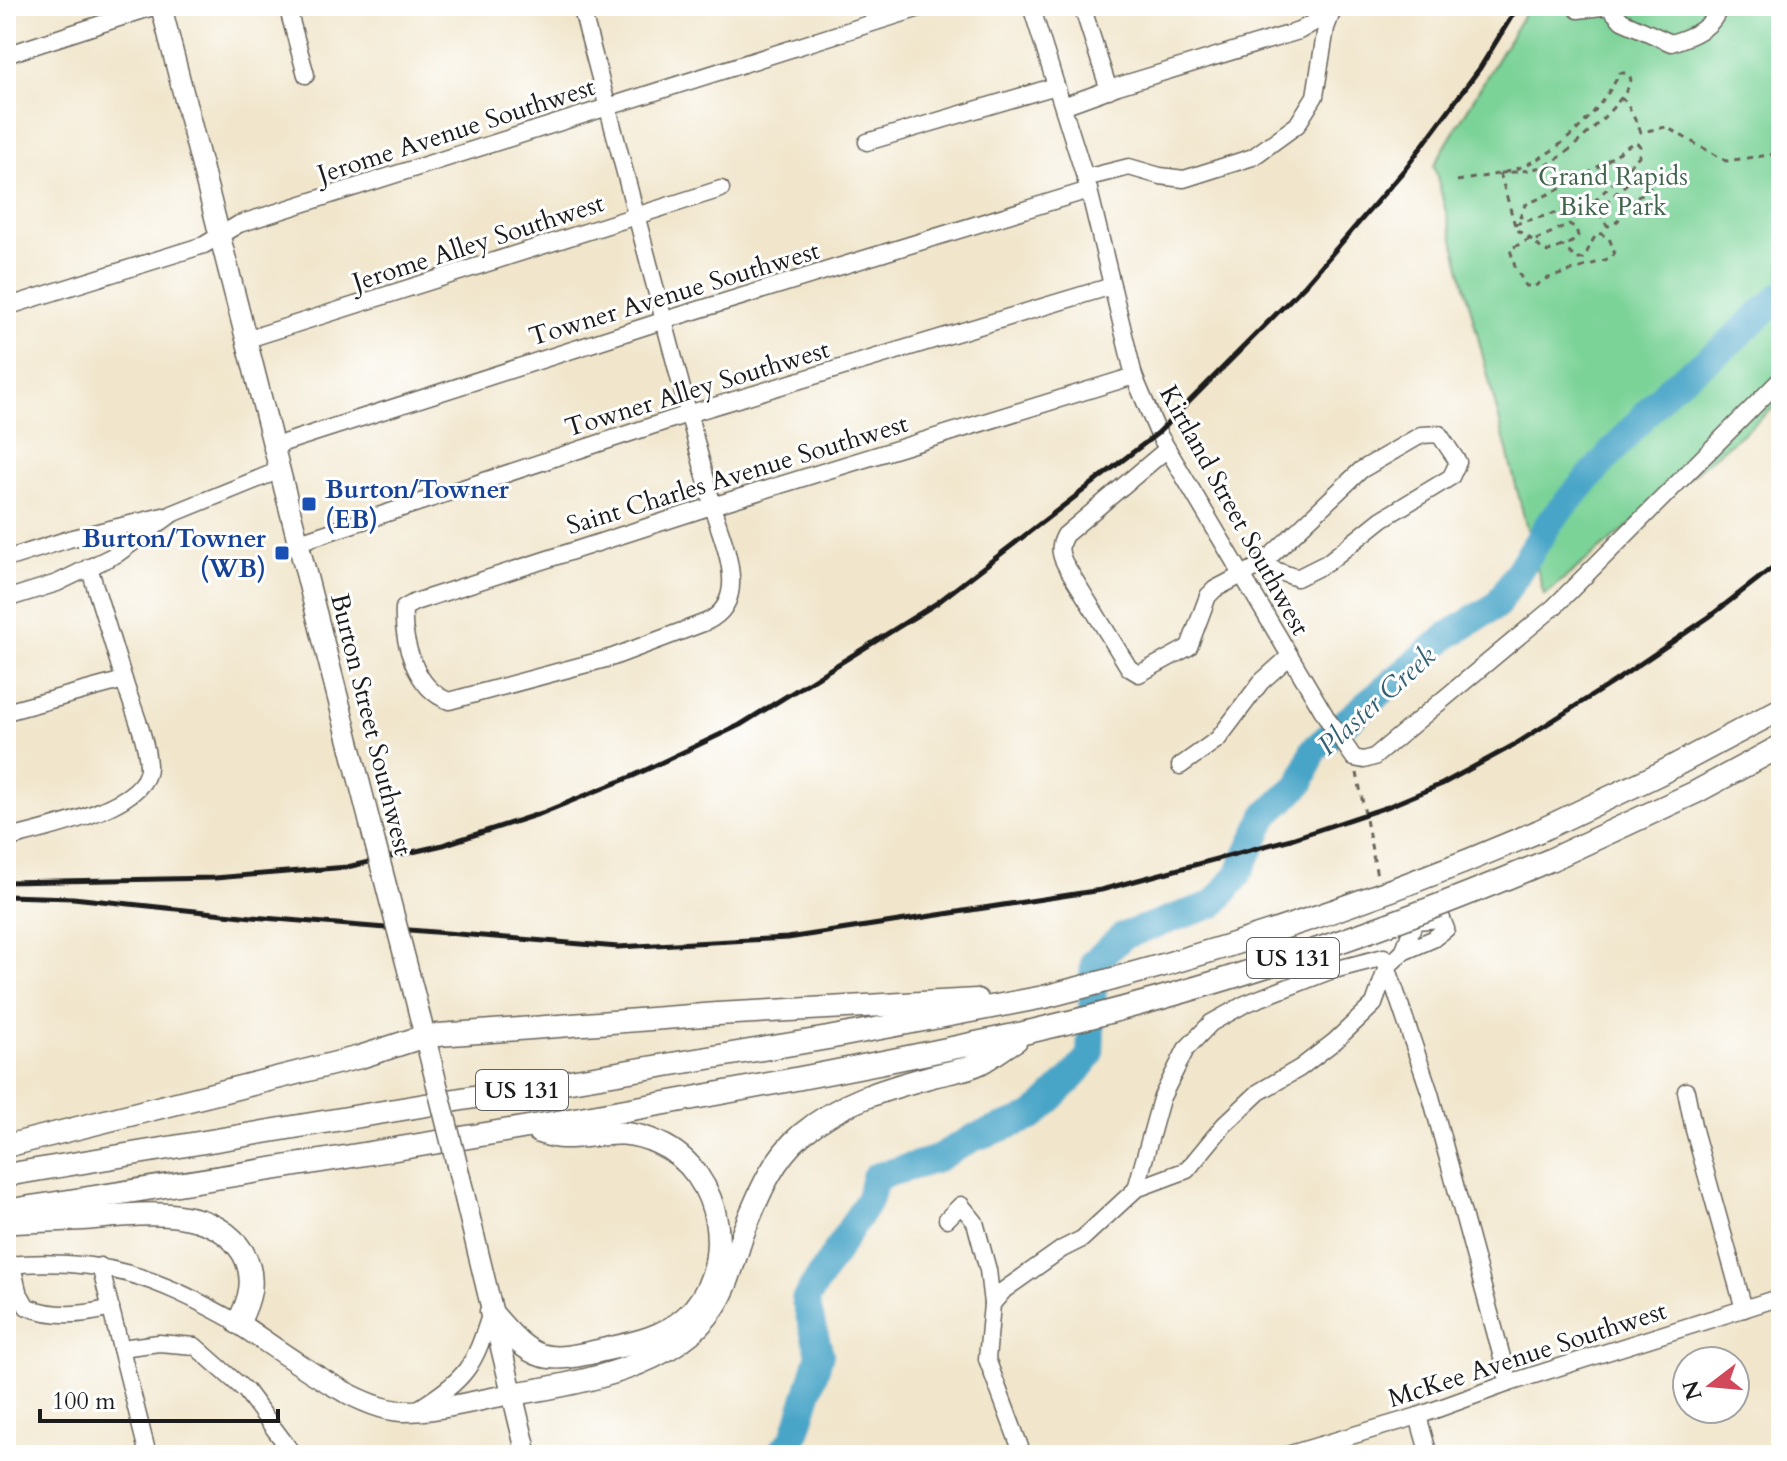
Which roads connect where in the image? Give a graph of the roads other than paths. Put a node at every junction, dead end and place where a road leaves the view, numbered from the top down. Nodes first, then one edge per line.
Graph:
1 (159, 6) edge
2 (287, 6) edge
3 (581, 6) edge
4 (926, 6) edge
5 (1031, 6) edge
6 (1082, 6) edge
7 (1608, 6) edge
8 (1719, 6) edge
9 (1337, 9) edge
10 (1578, 10) dead end
11 (6, 55) edge
12 (306, 75) dead end
13 (1056, 86) junction
14 (1109, 90) junction
15 (1063, 106) junction
16 (608, 107) junction
17 (867, 142) dead end
18 (1087, 184) junction
19 (721, 189) dead end
20 (635, 216) junction
21 (221, 233) junction
22 (1112, 286) junction
23 (6, 307) edge
24 (662, 321) junction
25 (248, 339) junction
26 (1134, 376) junction
27 (1781, 379) edge
28 (688, 414) junction
29 (274, 446) junction
30 (1167, 449) junction
31 (280, 470) junction
32 (712, 506) junction
33 (172, 514) junction
34 (299, 542) junction
35 (6, 559) edge
36 (1261, 565) junction
37 (89, 567) junction
38 (1242, 574) junction
39 (6, 599) edge
40 (1290, 656) junction
41 (124, 680) junction
42 (1781, 709) edge
43 (6, 712) edge
44 (1781, 746) edge
45 (1180, 766) dead end
46 (6, 839) edge
47 (1403, 952) dead end
48 (1387, 967) junction
49 (1041, 998) junction
50 (1028, 1032) junction
51 (425, 1036) junction
52 (1686, 1091) dead end
53 (526, 1129) junction
54 (6, 1146) edge
55 (6, 1175) edge
56 (1136, 1189) junction
57 (6, 1211) edge
58 (947, 1219) dead end
59 (6, 1223) edge
60 (9, 1265) edge
61 (100, 1266) junction
62 (1781, 1297) edge
63 (992, 1304) junction
64 (111, 1308) junction
65 (1744, 1309) junction
66 (491, 1312) junction
67 (238, 1323) junction
68 (121, 1348) junction
69 (1509, 1383) junction
70 (512, 1394) junction
71 (416, 1410) junction
72 (1418, 1416) junction
73 (148, 1455) edge
74 (288, 1455) edge
75 (527, 1455) edge
76 (1023, 1455) edge
77 (1287, 1455) edge
78 (1429, 1455) edge

1 - 11 street
1 - 21 main road, Burton Street Southwest
2 - 12 street
3 - 16 street
4 - 16 street, Jerome Avenue Southwest
5 - 13 street, Kirtland Street Southwest
6 - 14 street
7 - 8 street
7 - 10 street
9 - 14 street
9 - 18 street, Towner Avenue Southwest
13 - 15 street, Kirtland Street Southwest
13 - 17 street
14 - 15 street
15 - 18 street, Kirtland Street Southwest
16 - 20 street
16 - 21 street, Jerome Avenue Southwest
18 - 22 street, Kirtland Street Southwest
18 - 24 street, Towner Avenue Southwest
19 - 20 street, Jerome Alley Southwest
20 - 24 street
20 - 25 street, Jerome Alley Southwest
21 - 23 street, Jerome Avenue Southwest
21 - 25 main road, Burton Street Southwest
22 - 26 street, Kirtland Street Southwest
22 - 28 street, Towner Alley Southwest
24 - 28 street
24 - 29 street, Towner Avenue Southwest
25 - 29 main road, Burton Street Southwest
26 - 30 street, Kirtland Street Southwest
26 - 32 street, Saint Charles Avenue Southwest
27 - 40 street, Kirtland Street Southwest
28 - 32 street
28 - 34 street, Towner Alley Southwest
29 - 31 main road, Burton Street Southwest
30 - 38 street, Kirtland Street Southwest
30 - 38 street
31 - 33 street
31 - 34 main road, Burton Street Southwest
32 - 32 street, Saint Charles Avenue Southwest
33 - 35 street
33 - 37 street
34 - 51 main road, Burton Street Southwest, bridge
36 - 36 street
36 - 38 street
37 - 39 street
37 - 41 street
38 - 40 street, Kirtland Street Southwest
40 - 45 street
41 - 43 street
41 - 46 street
42 - 49 highway, US 131, bridge
44 - 50 highway, US 131, bridge
47 - 48 street
48 - 56 street
48 - 56 street
48 - 69 street
49 - 51 highway
49 - 55 highway, US 131
50 - 53 highway, US 131
50 - 70 highway
51 - 54 highway
51 - 66 main road, Burton Street Southwest, bridge
52 - 65 street
53 - 57 highway, US 131
53 - 66 highway
56 - 63 street
58 - 63 street
59 - 67 highway
60 - 61 street
60 - 64 street
61 - 64 street
61 - 67 street
62 - 65 street, McKee Avenue Southwest
63 - 76 street
64 - 68 street
65 - 69 street, McKee Avenue Southwest
66 - 70 main road, Burton Street Southwest
66 - 71 street
67 - 71 main road
68 - 73 street
68 - 74 street
69 - 72 street, McKee Avenue Southwest
70 - 71 main road
70 - 75 main road, Burton Street Southwest
72 - 77 street, McKee Avenue Southwest
72 - 78 street

